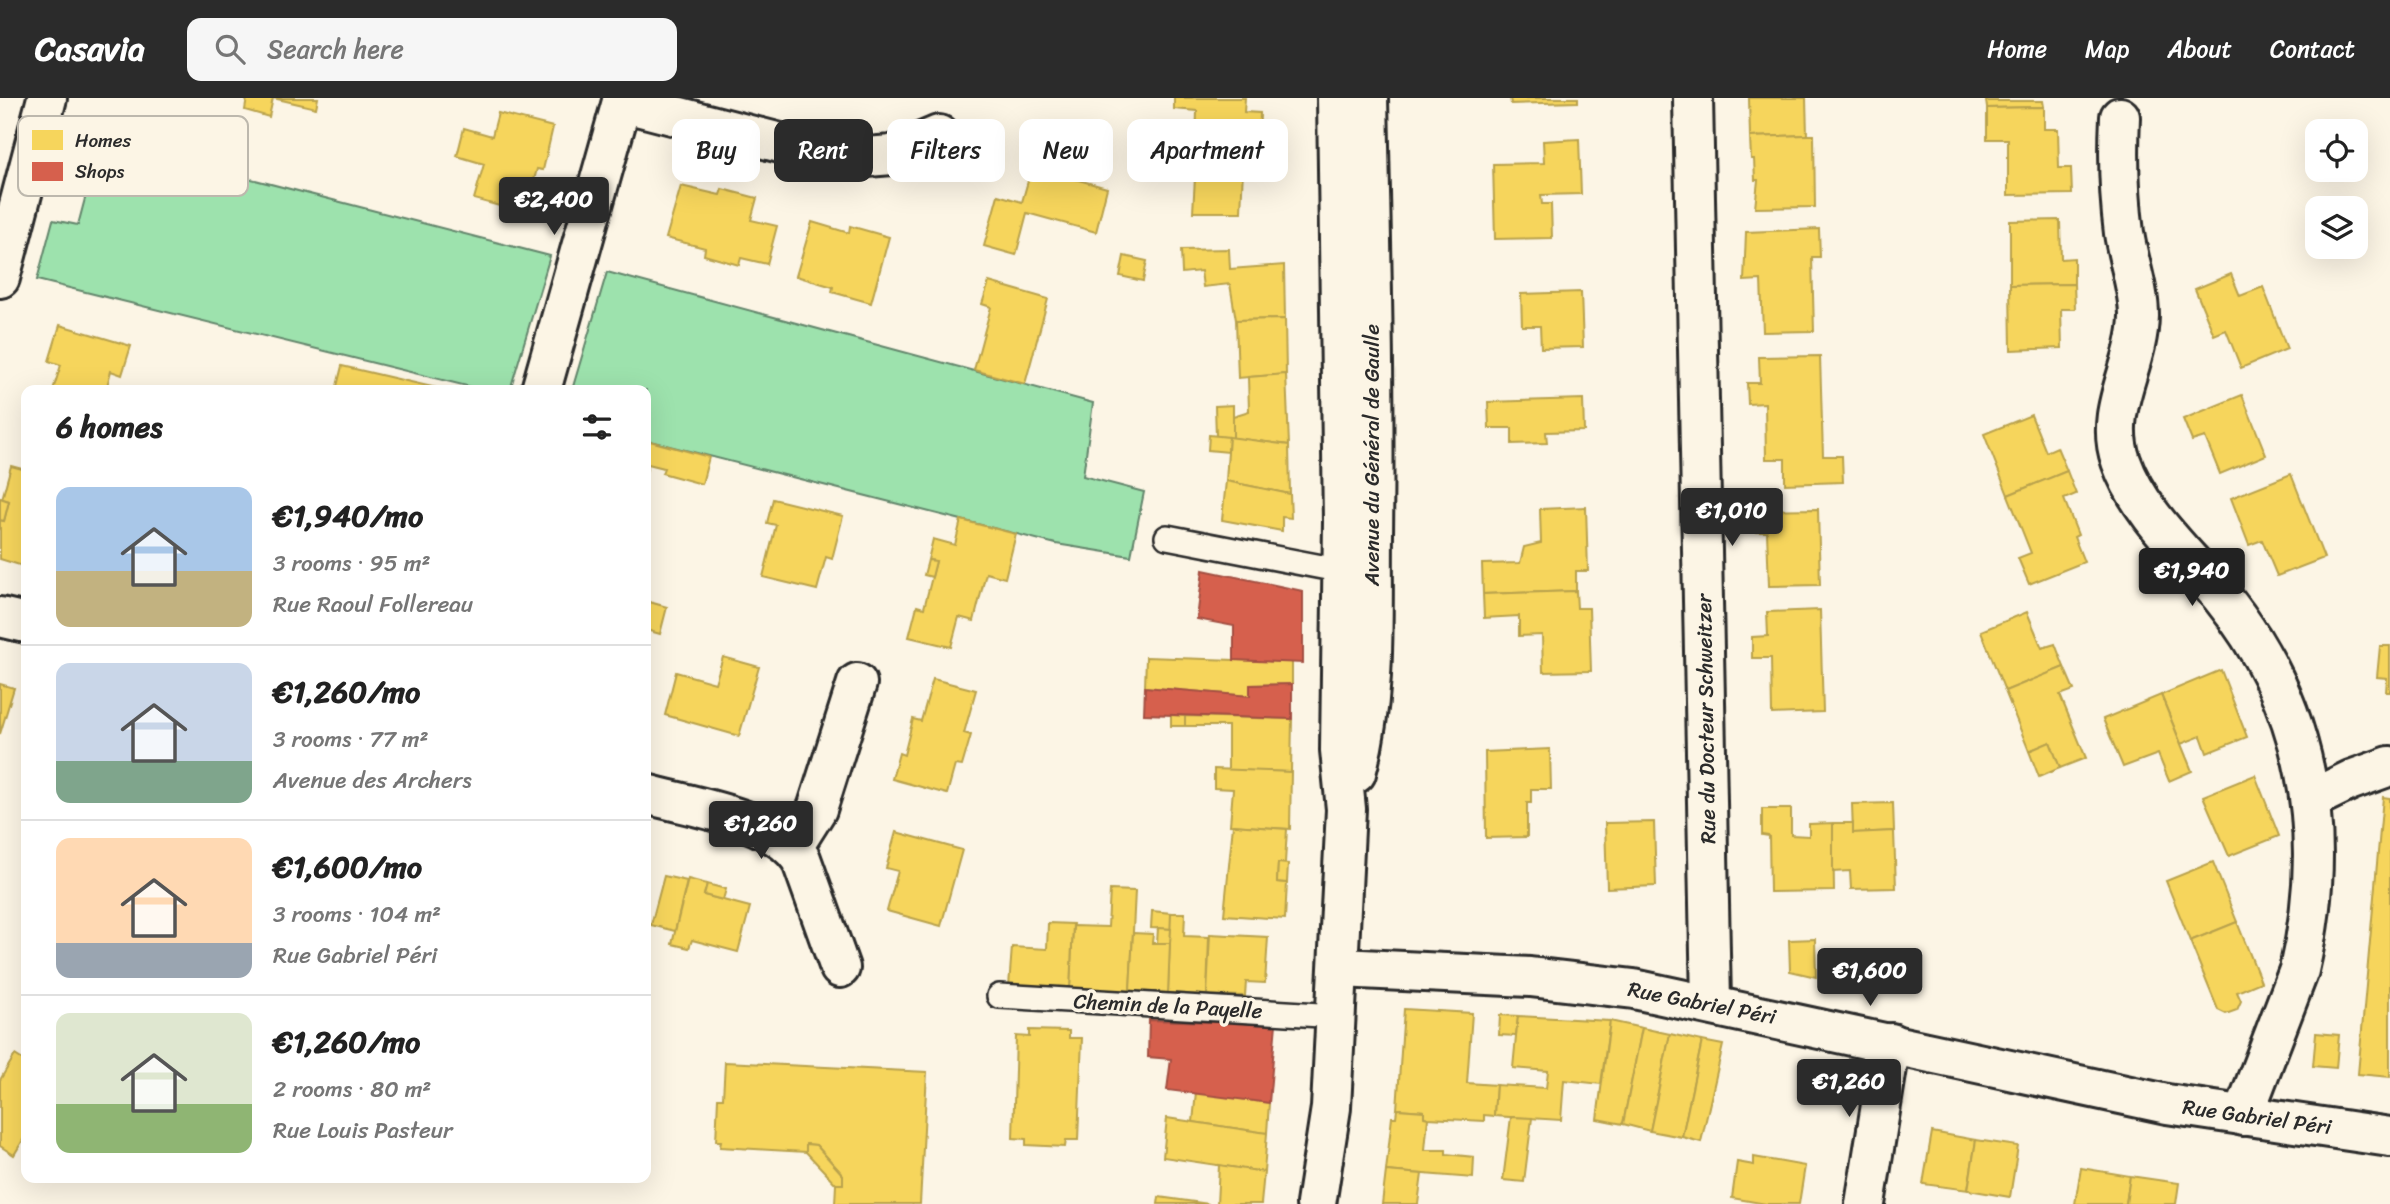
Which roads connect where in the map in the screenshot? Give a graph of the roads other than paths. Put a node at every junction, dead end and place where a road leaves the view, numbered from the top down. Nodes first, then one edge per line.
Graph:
1 (47, 98) edge
2 (1337, 98) edge
3 (1368, 98) edge
4 (1693, 98) edge
5 (622, 100) edge
6 (42, 116) edge
7 (2120, 117) dead end
8 (887, 155) edge
9 (21, 196) edge
10 (0, 278) edge
11 (542, 385) edge
12 (1167, 537) dead end
13 (1358, 574) junction
14 (0, 617) edge
15 (21, 622) edge
16 (857, 683) dead end
17 (2390, 766) edge
18 (651, 795) edge
19 (2310, 800) junction
20 (793, 848) junction
21 (840, 968) dead end
22 (1340, 968) junction
23 (999, 996) dead end
24 (1711, 1003) junction
25 (1337, 1016) junction
26 (1891, 1044) junction
27 (1331, 1108) junction
28 (2244, 1116) junction
29 (2390, 1137) edge
30 (1316, 1204) edge
31 (1344, 1204) edge
32 (1866, 1204) edge

1 - 6 street
2 - 13 street, Avenue du Général de Gaulle
3 - 13 street, Avenue du Général de Gaulle
4 - 24 street, Rue du Docteur Schweitzer
5 - 8 street
5 - 11 street
7 - 19 street
9 - 10 street
12 - 13 lane
13 - 22 street, Avenue du Général de Gaulle
14 - 15 street
16 - 20 street
17 - 19 street
18 - 20 street
19 - 28 street
20 - 21 street
22 - 24 street, Rue Gabriel Péri
22 - 25 street, Avenue du Général de Gaulle
23 - 25 lane, Chemin de la Payelle
24 - 26 street, Rue Gabriel Péri
25 - 27 street, Avenue du Général de Gaulle
26 - 28 street, Rue Gabriel Péri
26 - 32 street
27 - 30 street, Avenue du Général de Gaulle
27 - 31 street, Avenue du Général de Gaulle
28 - 29 street, Rue Gabriel Péri

